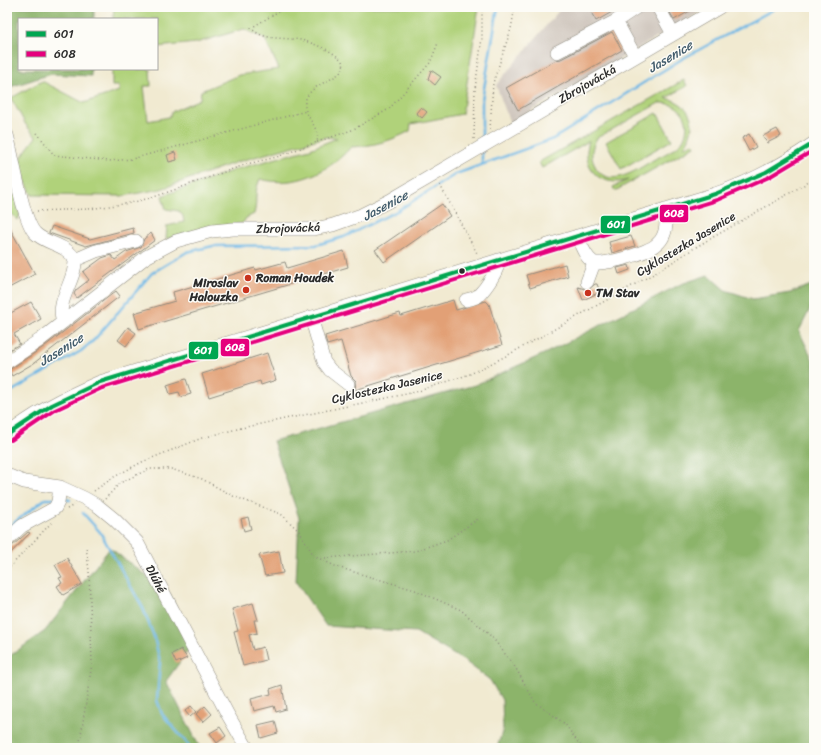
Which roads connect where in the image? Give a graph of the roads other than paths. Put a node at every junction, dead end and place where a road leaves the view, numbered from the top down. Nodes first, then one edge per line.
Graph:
1 (637, 7) edge
2 (658, 7) edge
3 (720, 7) edge
4 (616, 21) junction
5 (673, 34) junction
6 (557, 52) dead end
7 (635, 56) junction
8 (7, 135) edge
9 (814, 143) edge
10 (665, 210) junction
11 (577, 236) junction
12 (136, 241) dead end
13 (75, 260) junction
14 (498, 260) junction
15 (594, 263) junction
16 (587, 282) dead end
17 (466, 300) dead end
18 (311, 317) junction
19 (63, 322) junction
20 (7, 362) edge
21 (348, 384) dead end
22 (7, 435) edge
23 (7, 475) edge
24 (60, 499) junction
25 (7, 540) edge
26 (247, 748) edge

1 - 4 street
2 - 5 street
3 - 5 street, Zbrojovácká
4 - 6 street
4 - 7 street
5 - 7 street, Zbrojovácká
7 - 19 street, Zbrojovácká
8 - 13 street
9 - 10 street
10 - 11 street
10 - 15 street
11 - 14 street
11 - 15 street
12 - 13 street
13 - 19 street
14 - 17 street
14 - 18 street
15 - 16 street
18 - 21 street
18 - 22 street
19 - 20 street, Zbrojovácká
23 - 24 street, Dlúhé
24 - 25 street
24 - 26 street, Dlúhé

